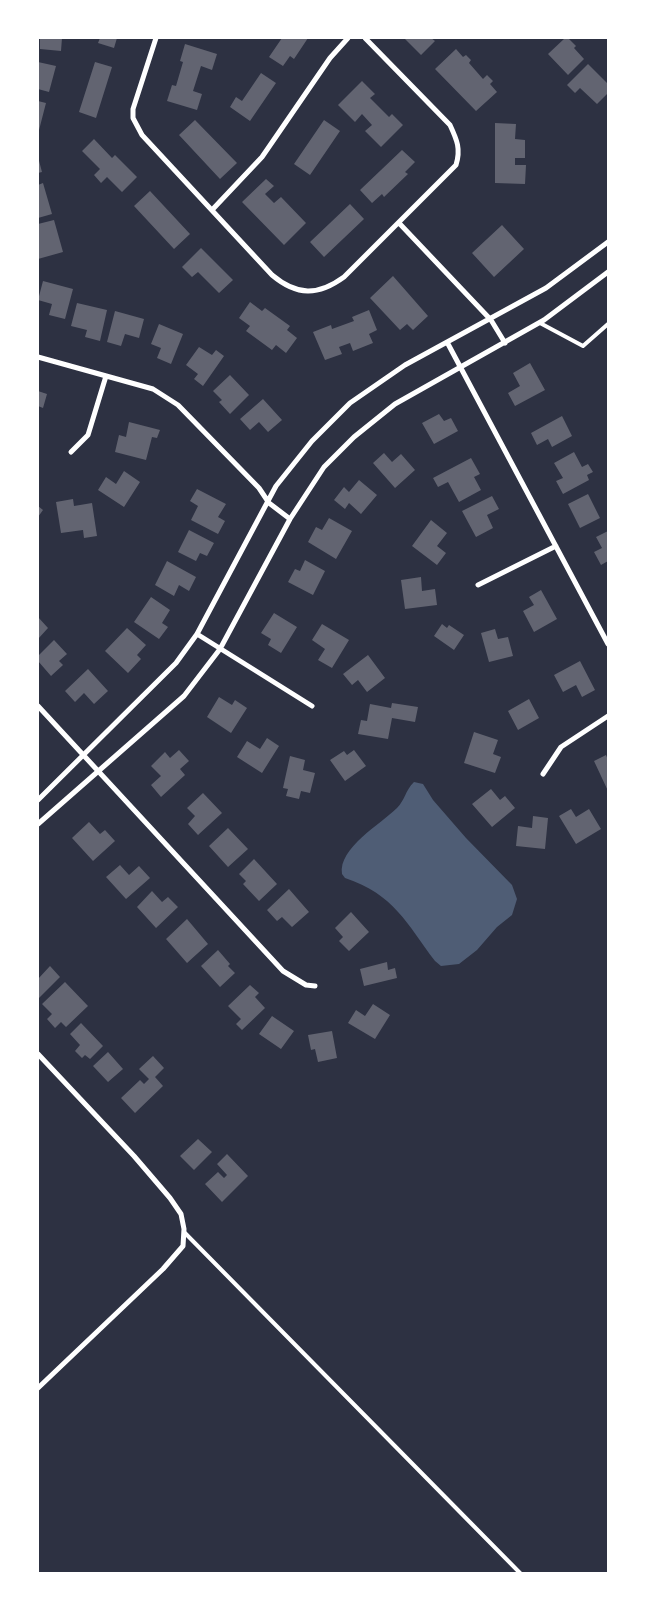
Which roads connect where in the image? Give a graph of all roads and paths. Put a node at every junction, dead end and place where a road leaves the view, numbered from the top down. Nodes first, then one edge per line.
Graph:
1 (156, 38) edge
2 (348, 38) edge
3 (365, 38) edge
4 (212, 210) junction
5 (399, 223) junction
6 (608, 242) edge
7 (608, 272) edge
8 (491, 320) junction
9 (540, 322) junction
10 (608, 324) edge
11 (447, 342) junction
12 (505, 343) junction
13 (38, 357) edge
14 (461, 368) junction
15 (106, 376) junction
16 (71, 452) dead end
17 (267, 501) junction
18 (290, 519) junction
19 (556, 546) junction
20 (478, 586) dead end
21 (197, 634) junction
22 (608, 644) edge
23 (220, 649) junction
24 (38, 706) edge
25 (312, 706) dead end
26 (608, 716) edge
27 (83, 756) junction
28 (97, 772) junction
29 (543, 774) dead end
30 (38, 800) edge
31 (38, 824) edge
32 (315, 986) dead end
33 (38, 1054) edge
34 (184, 1232) junction
35 (38, 1388) edge
36 (521, 1574) edge

1 - 4 street
2 - 4 street
3 - 5 street
4 - 5 street
5 - 8 street
6 - 8 street
7 - 9 street
8 - 11 street
8 - 12 street
9 - 10 lane
9 - 12 street
11 - 14 street
11 - 17 street
12 - 14 street
13 - 15 street
14 - 18 street
14 - 19 street
15 - 16 street
15 - 17 street
17 - 18 street
17 - 21 street
18 - 23 street
19 - 20 street
19 - 22 street
21 - 23 street
21 - 27 street
23 - 25 street
23 - 28 street
24 - 27 street
26 - 29 street
27 - 28 street
27 - 30 street
28 - 31 street
28 - 32 street
33 - 34 street
34 - 35 street
34 - 36 lane

